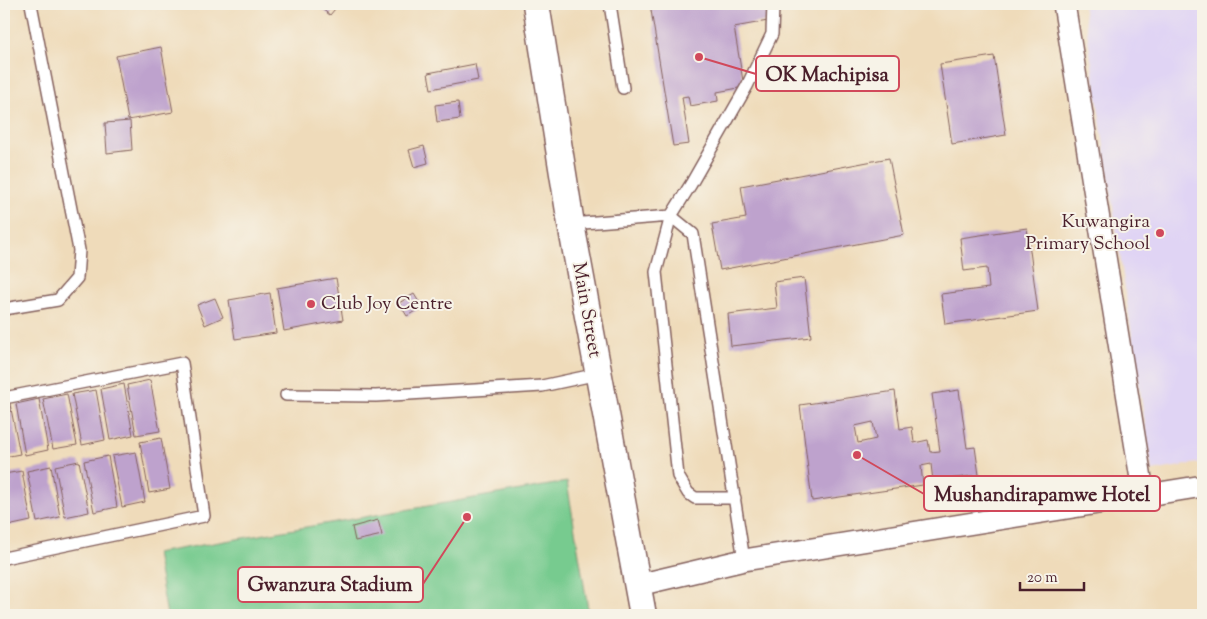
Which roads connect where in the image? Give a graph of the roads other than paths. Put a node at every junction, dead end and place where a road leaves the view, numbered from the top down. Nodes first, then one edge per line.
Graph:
1 (31, 4) edge
2 (536, 4) edge
3 (610, 4) edge
4 (773, 4) edge
5 (1064, 4) edge
6 (623, 88) dead end
7 (670, 216) junction
8 (571, 224) junction
9 (4, 308) edge
10 (598, 374) junction
11 (286, 395) dead end
12 (4, 398) edge
13 (1203, 486) edge
14 (1144, 497) junction
15 (735, 498) junction
16 (4, 558) edge
17 (744, 560) junction
18 (638, 585) junction
19 (643, 615) edge

1 - 9 lane
2 - 8 street, Main Street
3 - 6 lane
4 - 7 lane
5 - 14 street
7 - 8 lane
7 - 15 lane
7 - 15 lane
8 - 10 street, Main Street
10 - 11 lane
10 - 18 street, Main Street
12 - 16 lane
13 - 14 street
14 - 17 street
15 - 17 lane
17 - 18 street
18 - 19 street, Main Street

